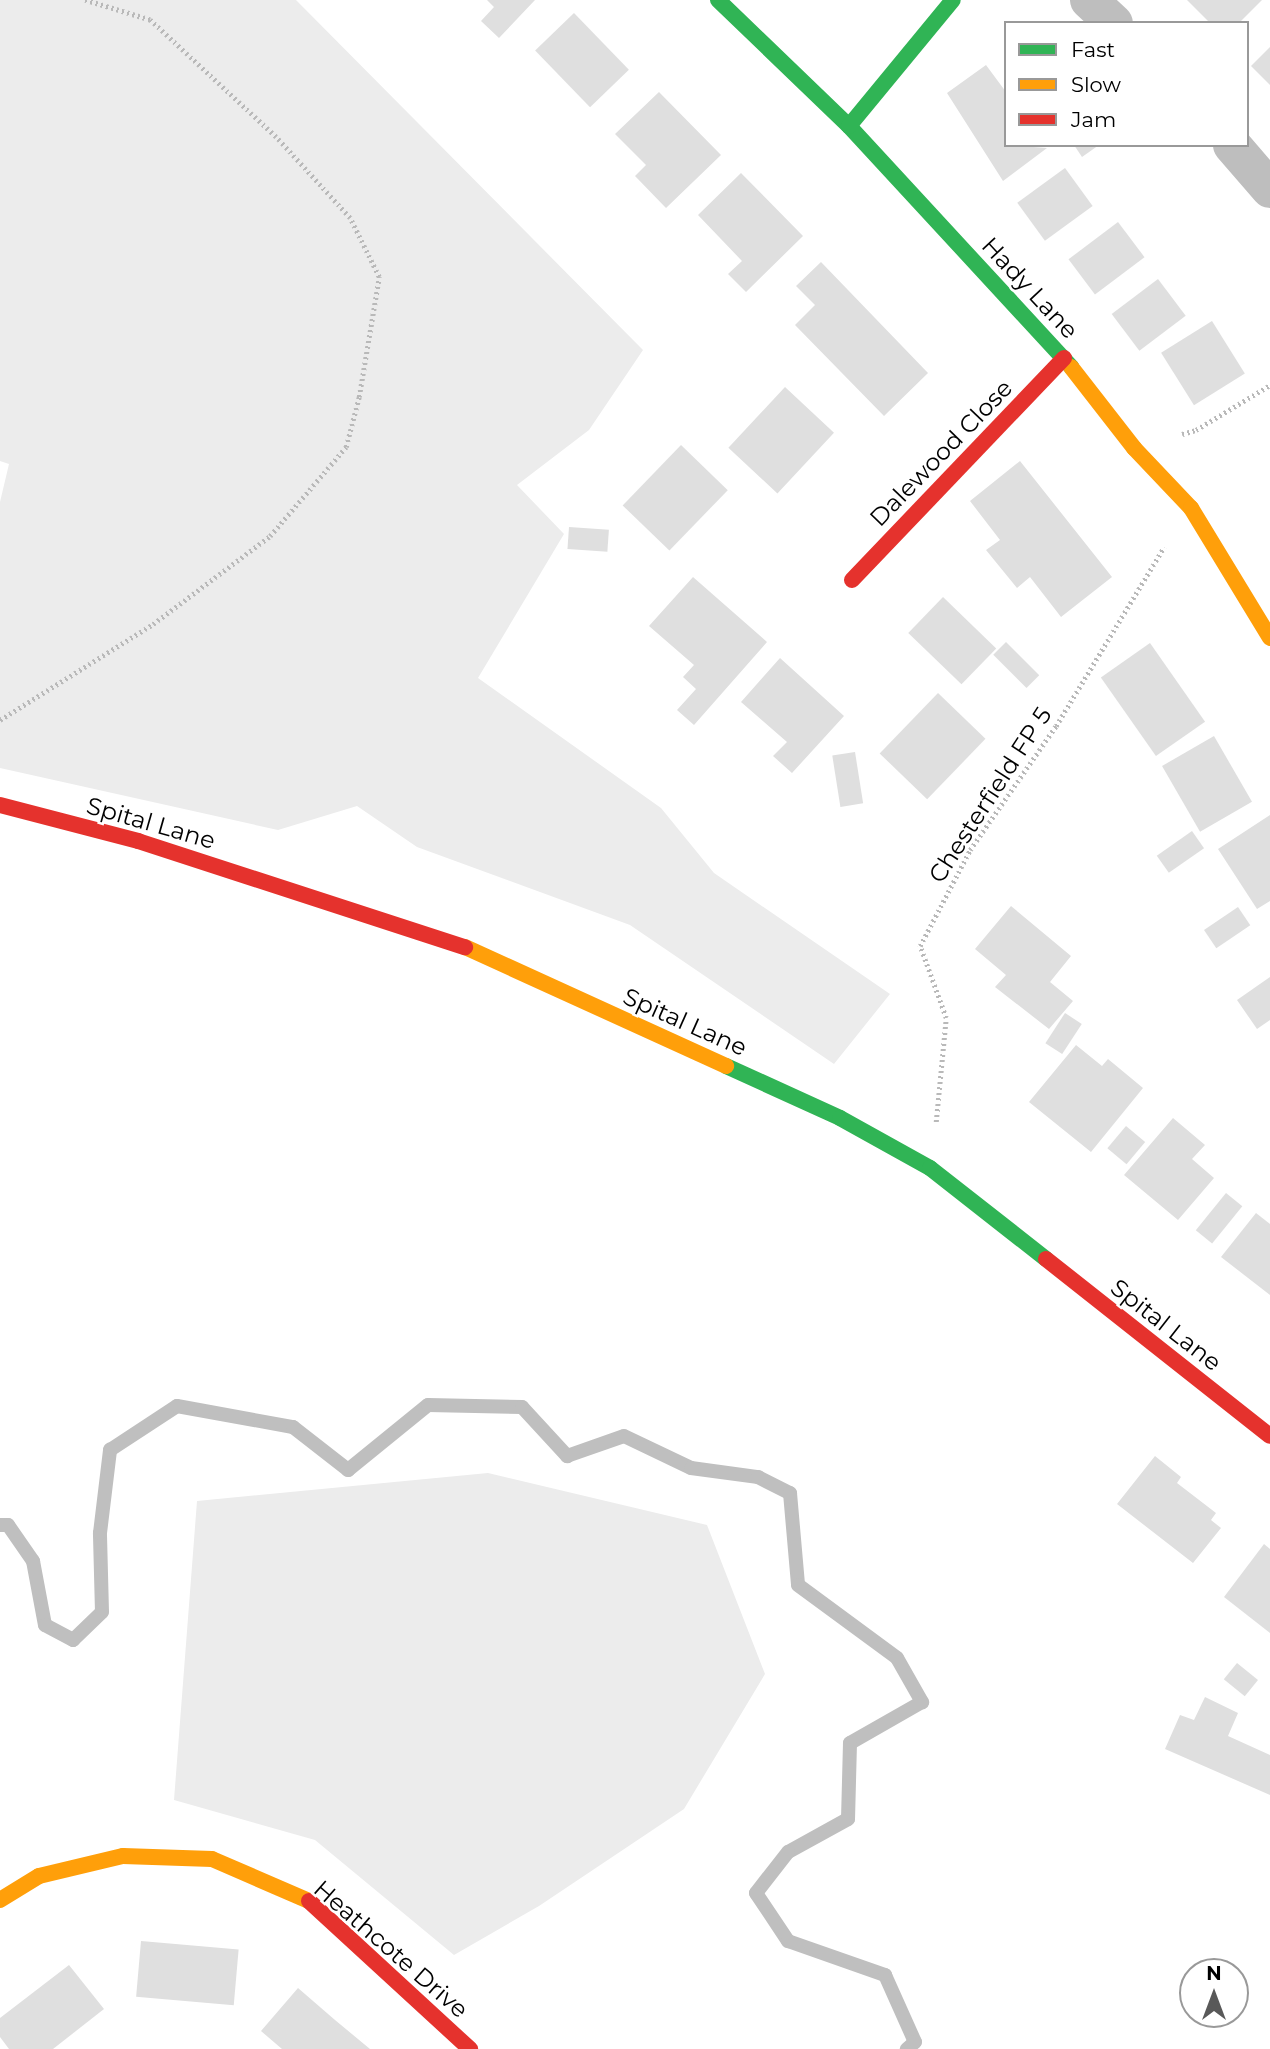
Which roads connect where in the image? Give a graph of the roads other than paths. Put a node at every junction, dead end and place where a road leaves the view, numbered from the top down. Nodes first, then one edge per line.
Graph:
1 (718, 0) edge
2 (953, 0) edge
3 (1089, 0) edge
4 (1112, 21) edge
5 (849, 126) junction
6 (1234, 147) edge
7 (1270, 189) edge
8 (1064, 358) junction
9 (852, 580) dead end
10 (1270, 638) edge
11 (0, 805) edge
12 (1270, 1436) edge
13 (0, 1900) edge
14 (470, 2049) edge

1 - 5 street, Hady Lane
2 - 5 street
3 - 4 street
5 - 8 street, Hady Lane
6 - 7 street
8 - 9 street, Dalewood Close
8 - 10 street, Hady Lane
11 - 12 street, Spital Lane
13 - 14 street, Heathcote Drive

